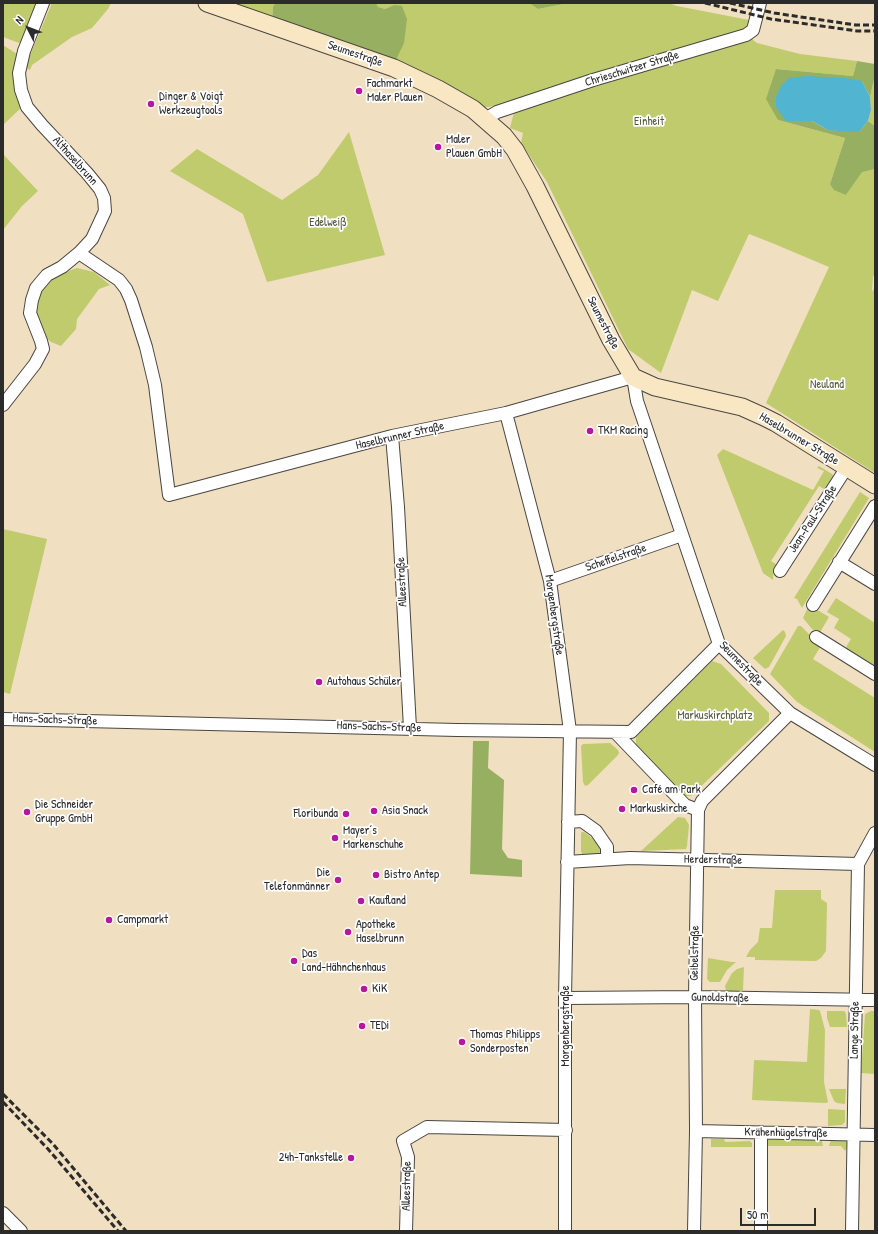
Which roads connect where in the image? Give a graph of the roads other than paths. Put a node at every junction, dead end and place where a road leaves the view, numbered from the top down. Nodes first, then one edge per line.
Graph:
1 (43, 3) edge
2 (207, 3) edge
3 (760, 3) edge
4 (485, 120) junction
5 (80, 253) junction
6 (633, 377) junction
7 (3, 406) edge
8 (506, 413) junction
9 (392, 436) junction
10 (846, 467) junction
11 (875, 485) edge
12 (875, 506) edge
13 (682, 535) junction
14 (839, 562) junction
15 (780, 571) dead end
16 (550, 581) junction
17 (875, 584) edge
18 (813, 605) dead end
19 (816, 637) dead end
20 (719, 644) junction
21 (875, 674) edge
22 (790, 713) junction
23 (3, 718) edge
24 (410, 728) junction
25 (570, 731) junction
26 (615, 732) junction
27 (875, 765) edge
28 (698, 810) junction
29 (568, 822) junction
30 (875, 833) edge
31 (607, 860) junction
32 (696, 860) junction
33 (567, 862) junction
34 (858, 864) junction
35 (695, 997) junction
36 (565, 998) junction
37 (856, 1000) junction
38 (875, 1000) edge
39 (566, 1130) junction
40 (696, 1131) junction
41 (761, 1132) junction
42 (854, 1135) junction
43 (875, 1135) edge
44 (3, 1213) edge
45 (22, 1231) edge
46 (406, 1231) edge
47 (565, 1231) edge
48 (694, 1231) edge
49 (761, 1231) edge
50 (852, 1231) edge

1 - 5 street, Althaselbrunn
2 - 4 street, Seumestraße
3 - 4 street, Chrieschwitzer Straße
4 - 6 street, Seumestraße
5 - 7 street, Althaselbrunn
5 - 9 street, Haselbrunner Straße
6 - 8 street, Haselbrunner Straße
6 - 10 street, Haselbrunner Straße
6 - 13 street, Seumestraße
8 - 9 street, Haselbrunner Straße
8 - 16 street, Morgenbergstraße
9 - 24 street, Alleestraße
10 - 11 street, Haselbrunner Straße
10 - 15 street, Jean-Paul-Straße
12 - 14 street
13 - 16 street, Scheffelstraße
13 - 20 street, Seumestraße
14 - 17 street
14 - 18 street
16 - 25 street, Morgenbergstraße
19 - 21 street
20 - 22 street, Seumestraße
20 - 26 street, Hans-Sachs-Straße
22 - 27 street, Seumestraße
22 - 28 street
23 - 24 street, Hans-Sachs-Straße
24 - 25 street, Hans-Sachs-Straße
25 - 26 street, Hans-Sachs-Straße
25 - 29 street, Morgenbergstraße
26 - 28 street
28 - 32 street, Geibelstraße
29 - 31 street
29 - 33 street, Morgenbergstraße
30 - 34 street, Lange Straße
31 - 32 street, Herderstraße
31 - 33 street, Herderstraße
32 - 34 street, Herderstraße
32 - 35 street, Geibelstraße
33 - 36 street, Morgenbergstraße
34 - 37 street, Lange Straße
35 - 36 street, Gunoldstraße
35 - 37 street, Gunoldstraße
35 - 40 street, Geibelstraße
36 - 39 street, Morgenbergstraße
37 - 38 street, Gunoldstraße
37 - 42 street, Lange Straße
39 - 46 street, Alleestraße
39 - 47 street, Morgenbergstraße
40 - 41 street, Krähenhügelstraße
40 - 48 street, Geibelstraße
41 - 42 street, Krähenhügelstraße
41 - 49 street
42 - 43 street, Krähenhügelstraße
42 - 50 street, Lange Straße
44 - 45 street

